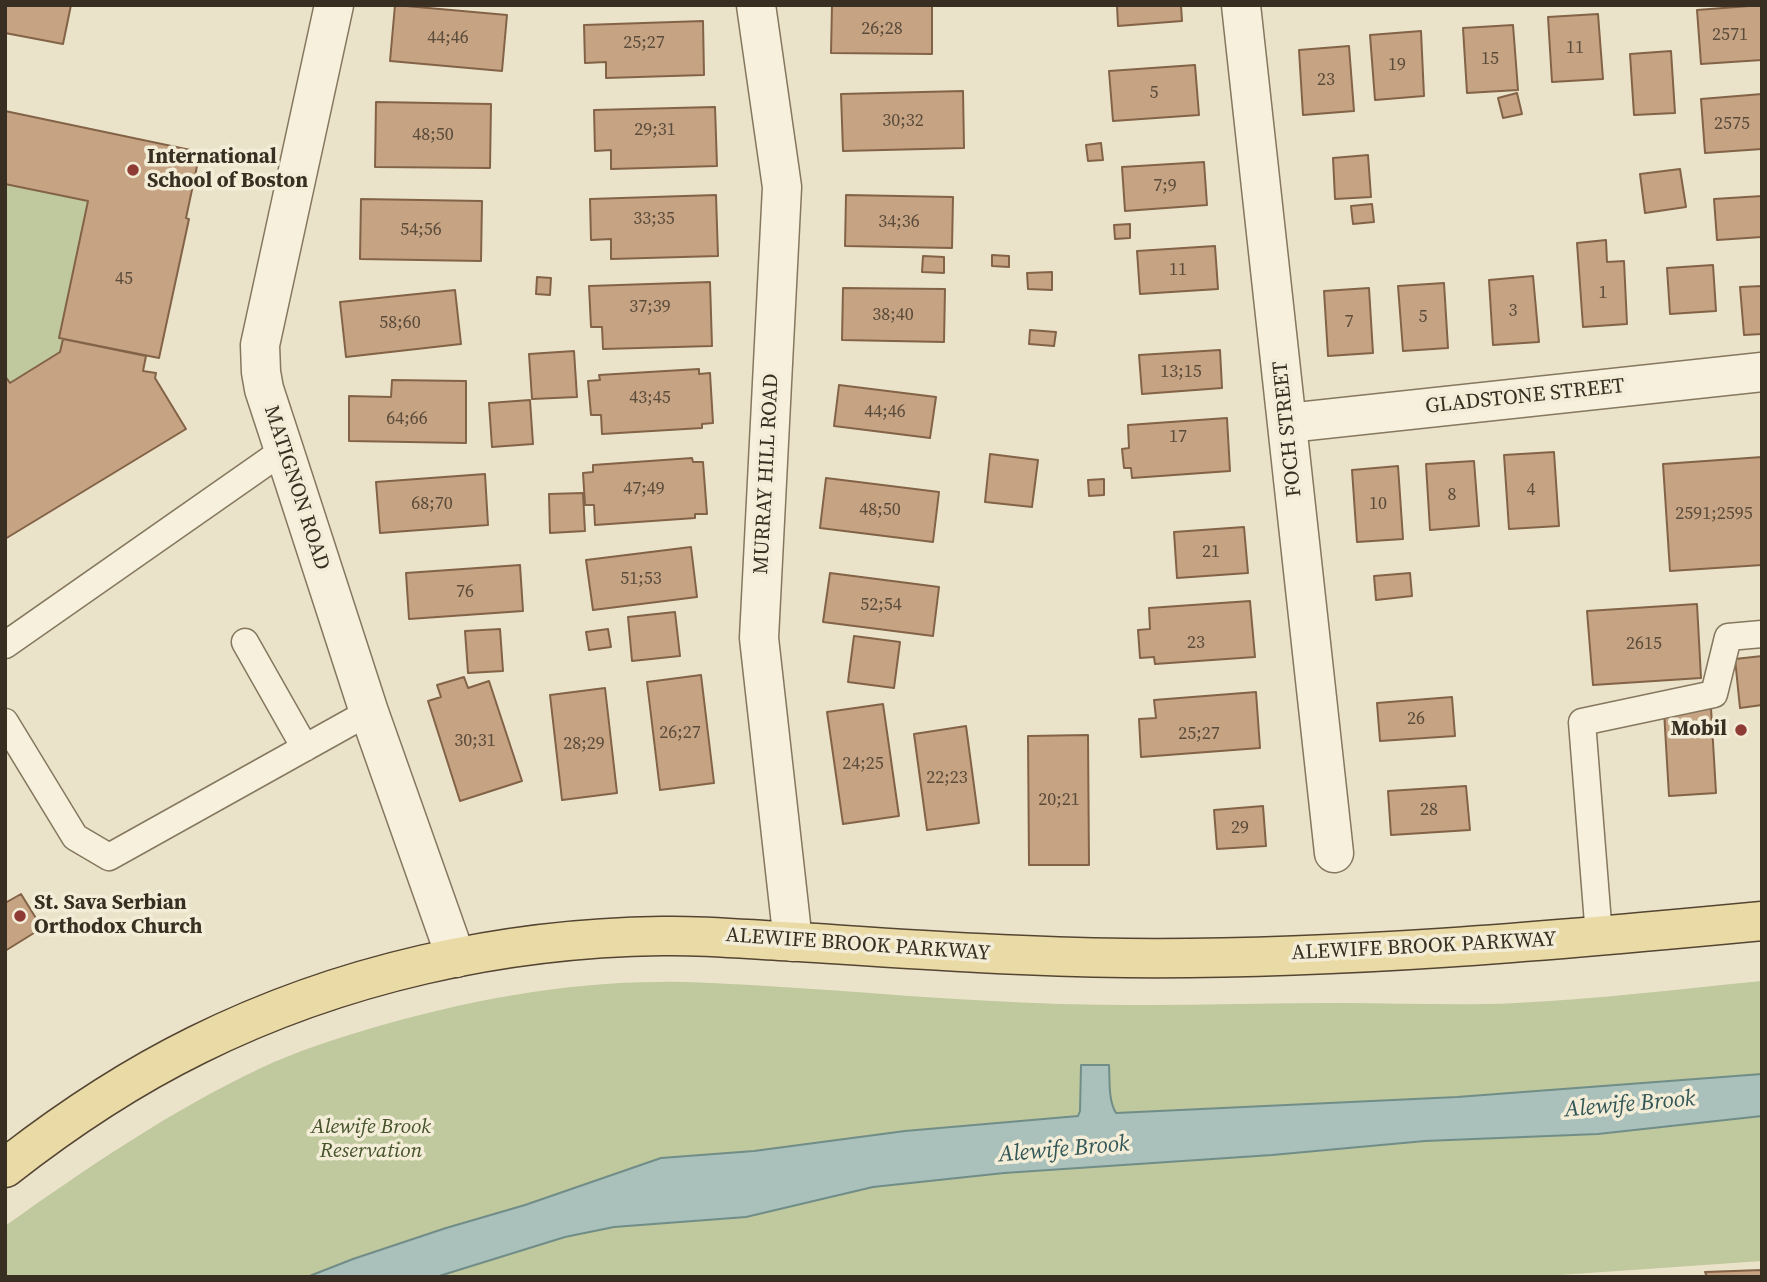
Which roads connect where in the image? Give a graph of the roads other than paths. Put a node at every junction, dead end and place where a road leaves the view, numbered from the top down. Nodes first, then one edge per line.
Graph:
1 (334, 5) edge
2 (756, 5) edge
3 (1241, 5) edge
4 (1762, 372) edge
5 (1288, 423) junction
6 (284, 450) junction
7 (1762, 634) edge
8 (245, 642) dead end
9 (5, 645) edge
10 (369, 712) junction
11 (5, 722) edge
12 (305, 748) junction
13 (1334, 853) dead end
14 (1762, 921) edge
15 (1599, 936) junction
16 (793, 942) junction
17 (456, 958) junction
18 (5, 1168) edge

1 - 6 street, MATIGNON ROAD
2 - 16 street, MURRAY HILL ROAD
3 - 5 street, FOCH STREET
4 - 5 street, GLADSTONE STREET
5 - 13 street, FOCH STREET
6 - 9 lane
6 - 10 street, MATIGNON ROAD
7 - 15 lane
8 - 12 lane
10 - 12 lane
10 - 17 street, MATIGNON ROAD
11 - 12 lane
14 - 15 main road, ALEWIFE BROOK PARKWAY
15 - 16 main road, ALEWIFE BROOK PARKWAY
16 - 17 main road, ALEWIFE BROOK PARKWAY
17 - 18 main road, ALEWIFE BROOK PARKWAY

